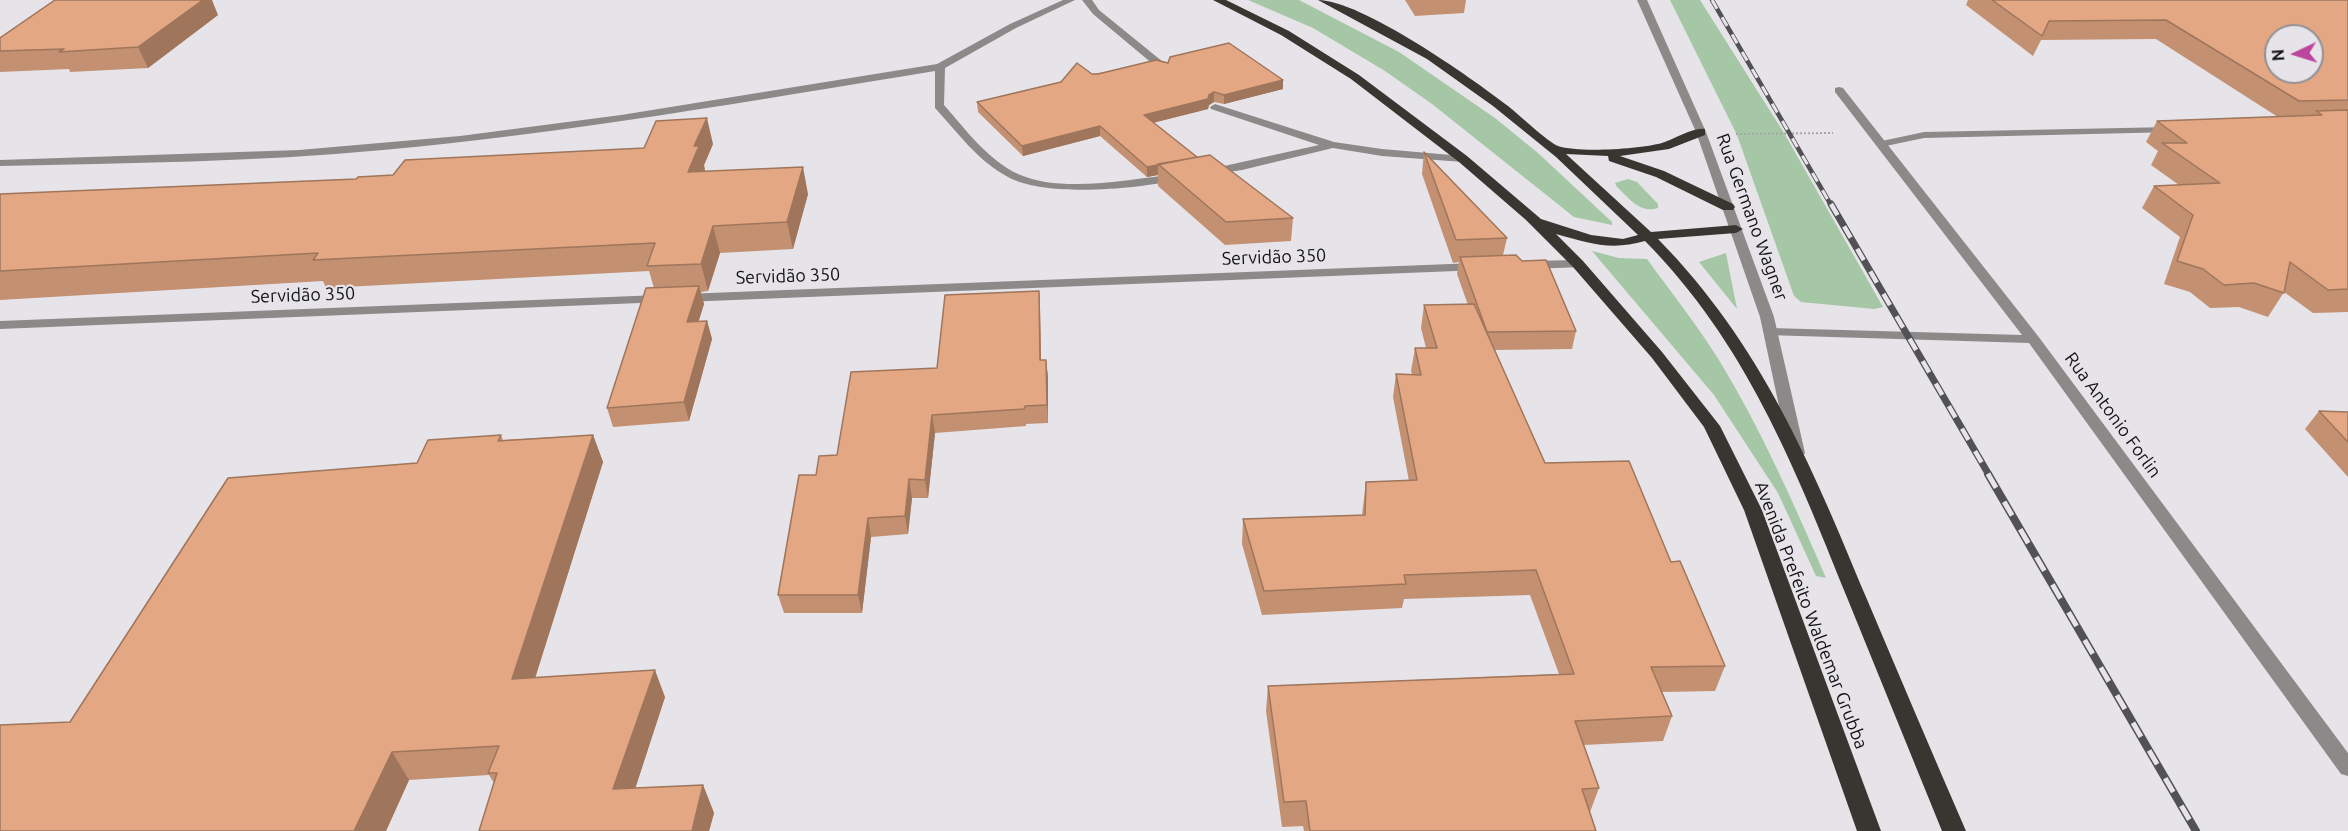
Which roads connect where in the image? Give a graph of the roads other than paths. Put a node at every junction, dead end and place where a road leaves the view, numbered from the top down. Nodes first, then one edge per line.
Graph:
1 (1070, 0) edge
2 (1087, 0) edge
3 (1218, 0) edge
4 (1323, 0) edge
5 (1642, 0) edge
6 (940, 67) junction
7 (1164, 68) edge
8 (1839, 90) dead end
9 (1215, 107) edge
10 (2183, 129) edge
11 (1700, 130) junction
12 (1881, 144) junction
13 (1333, 145) junction
14 (1554, 149) junction
15 (1601, 154) junction
16 (1463, 159) junction
17 (0, 163) edge
18 (1728, 207) junction
19 (1531, 217) junction
20 (1736, 229) junction
21 (1648, 236) junction
22 (1578, 264) junction
23 (1518, 266) edge
24 (1494, 267) edge
25 (0, 325) edge
26 (1771, 332) junction
27 (2033, 339) junction
28 (1798, 457) junction
29 (2348, 768) edge
30 (1869, 831) edge
31 (1954, 831) edge

1 - 6 street
2 - 7 street
3 - 16 highway, Avenida Prefeito Waldemar Grubba
4 - 14 highway
5 - 11 street, Rua Germano Wagner
6 - 13 street
6 - 17 street
8 - 12 street, Rua Antonio Forlin
9 - 13 street
10 - 12 street
11 - 15 highway
11 - 18 street, Rua Germano Wagner
12 - 27 street, Rua Antonio Forlin
13 - 16 street
14 - 15 highway
14 - 21 highway
15 - 18 highway
16 - 19 highway, Avenida Prefeito Waldemar Grubba
18 - 20 street, Rua Germano Wagner
19 - 21 highway
19 - 22 highway, Avenida Prefeito Waldemar Grubba
20 - 21 highway
20 - 26 street, Rua Germano Wagner
21 - 28 highway
22 - 23 street
22 - 30 highway, Avenida Prefeito Waldemar Grubba
24 - 25 street, Servidão 350
26 - 27 street
26 - 28 street, Rua Germano Wagner
27 - 29 street, Rua Antonio Forlin
28 - 31 highway

